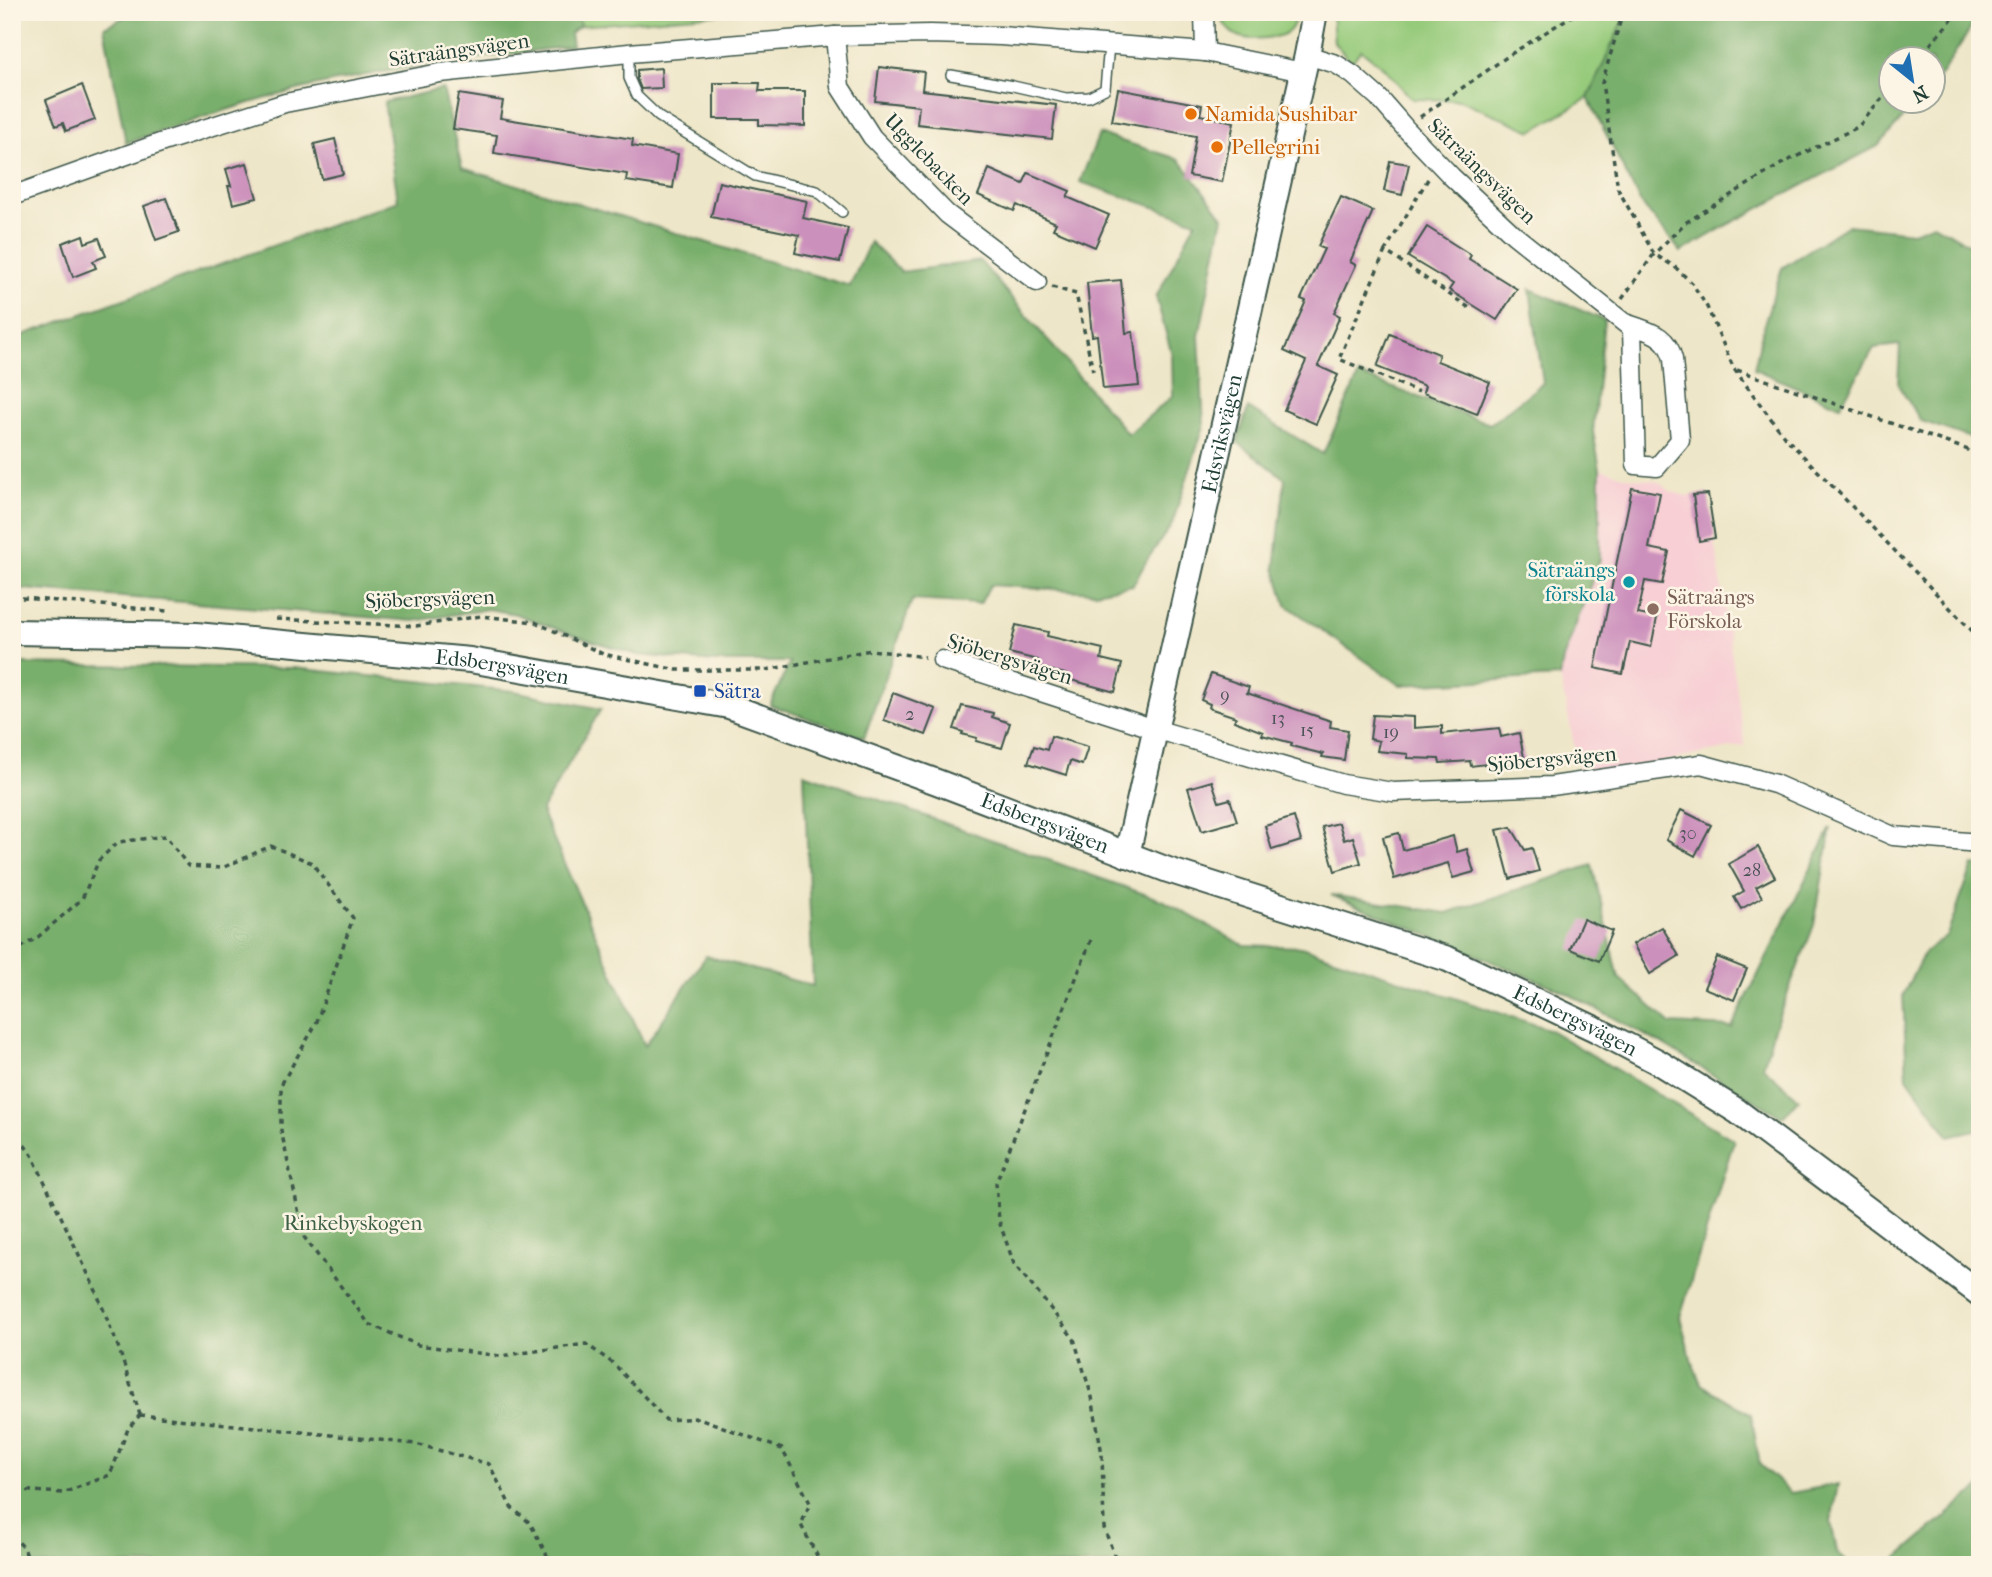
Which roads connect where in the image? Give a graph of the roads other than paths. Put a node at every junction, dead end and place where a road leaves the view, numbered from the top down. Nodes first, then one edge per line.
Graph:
1 (1204, 12) edge
2 (1315, 12) edge
3 (835, 37) junction
4 (1109, 45) junction
5 (629, 52) junction
6 (1205, 52) junction
7 (1305, 64) junction
8 (951, 75) dead end
9 (12, 196) edge
10 (842, 212) dead end
11 (1037, 282) road end
12 (1620, 318) junction
13 (12, 632) edge
14 (942, 660) road end
15 (1155, 729) junction
16 (1980, 843) edge
17 (1127, 855) junction
18 (1980, 1294) edge

1 - 6 street
2 - 7 main road, Edsviksvägen
3 - 4 street, Sätraängsvägen
3 - 5 street, Sätraängsvägen
3 - 11 street, Ugglebacken
4 - 6 street, Sätraängsvägen
4 - 8 lane
5 - 9 street, Sätraängsvägen
5 - 10 lane
6 - 7 street, Sätraängsvägen
7 - 12 street, Sätraängsvägen
7 - 15 main road, Edsviksvägen
12 - 12 street, Sätraängsvägen
13 - 17 main road, Edsbergsvägen
14 - 15 street, Sjöbergsvägen
15 - 16 street, Sjöbergsvägen
15 - 17 main road, Edsviksvägen
17 - 18 main road, Edsbergsvägen

